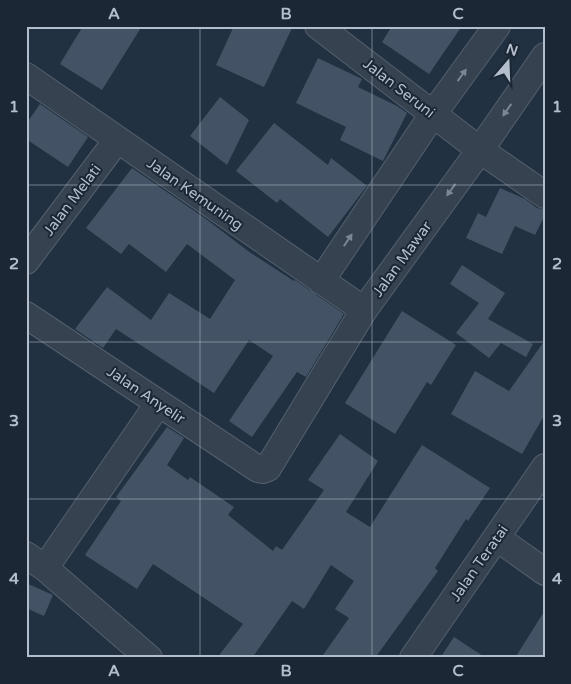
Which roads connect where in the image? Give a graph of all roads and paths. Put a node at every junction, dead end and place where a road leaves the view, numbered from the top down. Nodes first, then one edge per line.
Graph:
1 (318, 26) edge
2 (497, 26) edge
3 (545, 56) edge
4 (26, 76) edge
5 (433, 114) junction
6 (117, 140) junction
7 (480, 150) junction
8 (545, 195) edge
9 (26, 261) edge
10 (321, 280) junction
11 (364, 310) junction
12 (26, 315) edge
13 (158, 404) junction
14 (545, 467) edge
15 (268, 468) joint
16 (497, 538) junction
17 (36, 562) edge
18 (545, 572) edge
19 (149, 658) edge
20 (413, 658) edge

1 - 5 street, Jalan Seruni
5 -> 2 street
3 -> 7 street, Jalan Mawar
4 - 6 street, Jalan Kemuning
5 - 7 street, Jalan Seruni
10 -> 5 street
6 - 9 street, Jalan Melati
6 - 10 street, Jalan Kemuning
7 - 8 street, Jalan Seruni
7 -> 11 street, Jalan Mawar
10 - 11 street, Jalan Kemuning
11 - 15 street, Jalan Mawar
12 - 13 street, Jalan Anyelir
13 - 15 street, Jalan Anyelir
13 - 17 street
14 - 16 street, Jalan Teratai
16 - 18 street
16 - 20 street, Jalan Teratai
17 - 19 street

